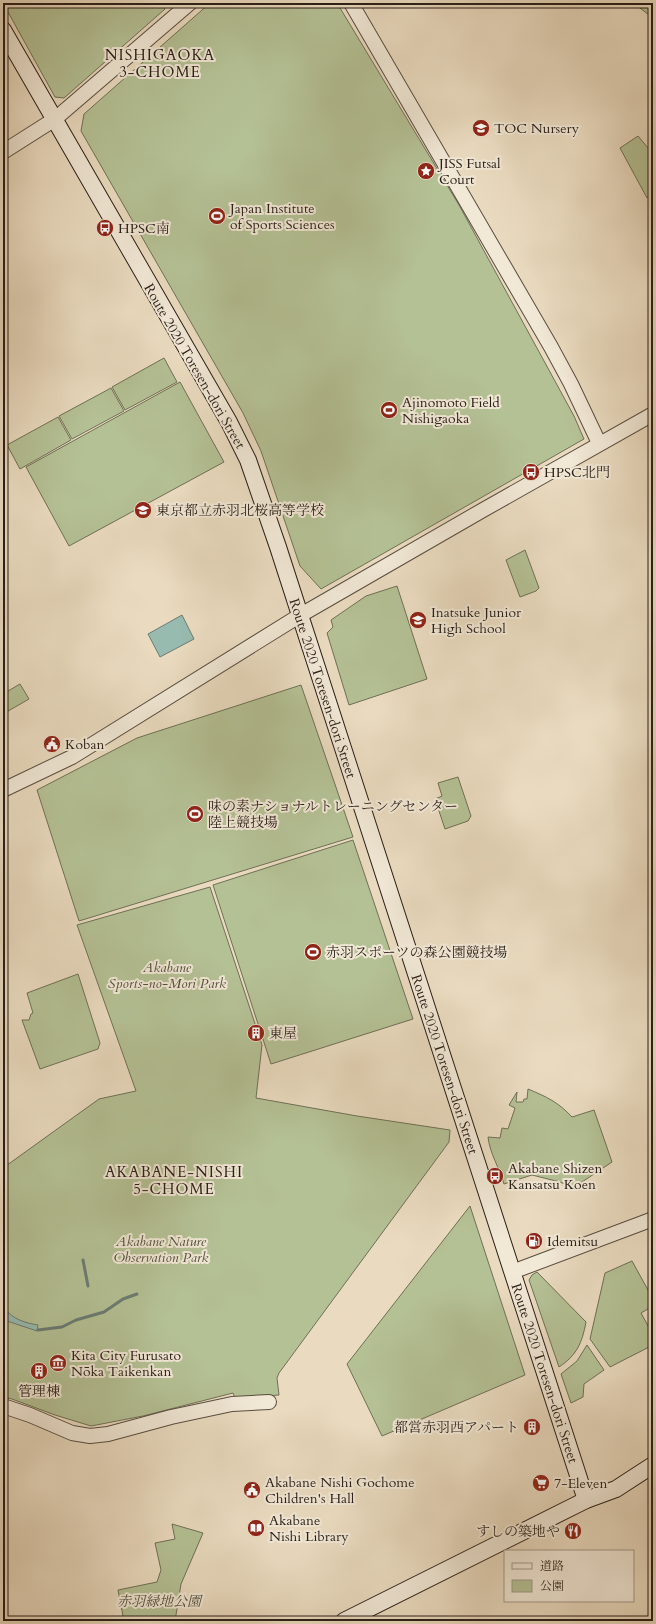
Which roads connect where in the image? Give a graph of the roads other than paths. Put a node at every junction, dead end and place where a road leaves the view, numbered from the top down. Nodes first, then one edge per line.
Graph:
1 (190, 3) edge
2 (351, 3) edge
3 (3, 30) edge
4 (55, 119) junction
5 (3, 152) edge
6 (653, 414) edge
7 (599, 443) junction
8 (299, 616) junction
9 (3, 790) edge
10 (653, 1219) edge
11 (512, 1272) junction
12 (269, 1402) dead end
13 (3, 1406) edge
14 (653, 1465) edge
15 (586, 1500) junction
16 (344, 1621) edge

1 - 4 street
2 - 7 street
3 - 4 main road, Route 2020 Toresen-dori Street
4 - 5 street
4 - 8 main road, Route 2020 Toresen-dori Street
6 - 7 street
7 - 8 street
8 - 9 street
8 - 11 main road, Route 2020 Toresen-dori Street
10 - 11 street
11 - 15 main road, Route 2020 Toresen-dori Street
12 - 13 street
14 - 15 main road
15 - 16 main road

